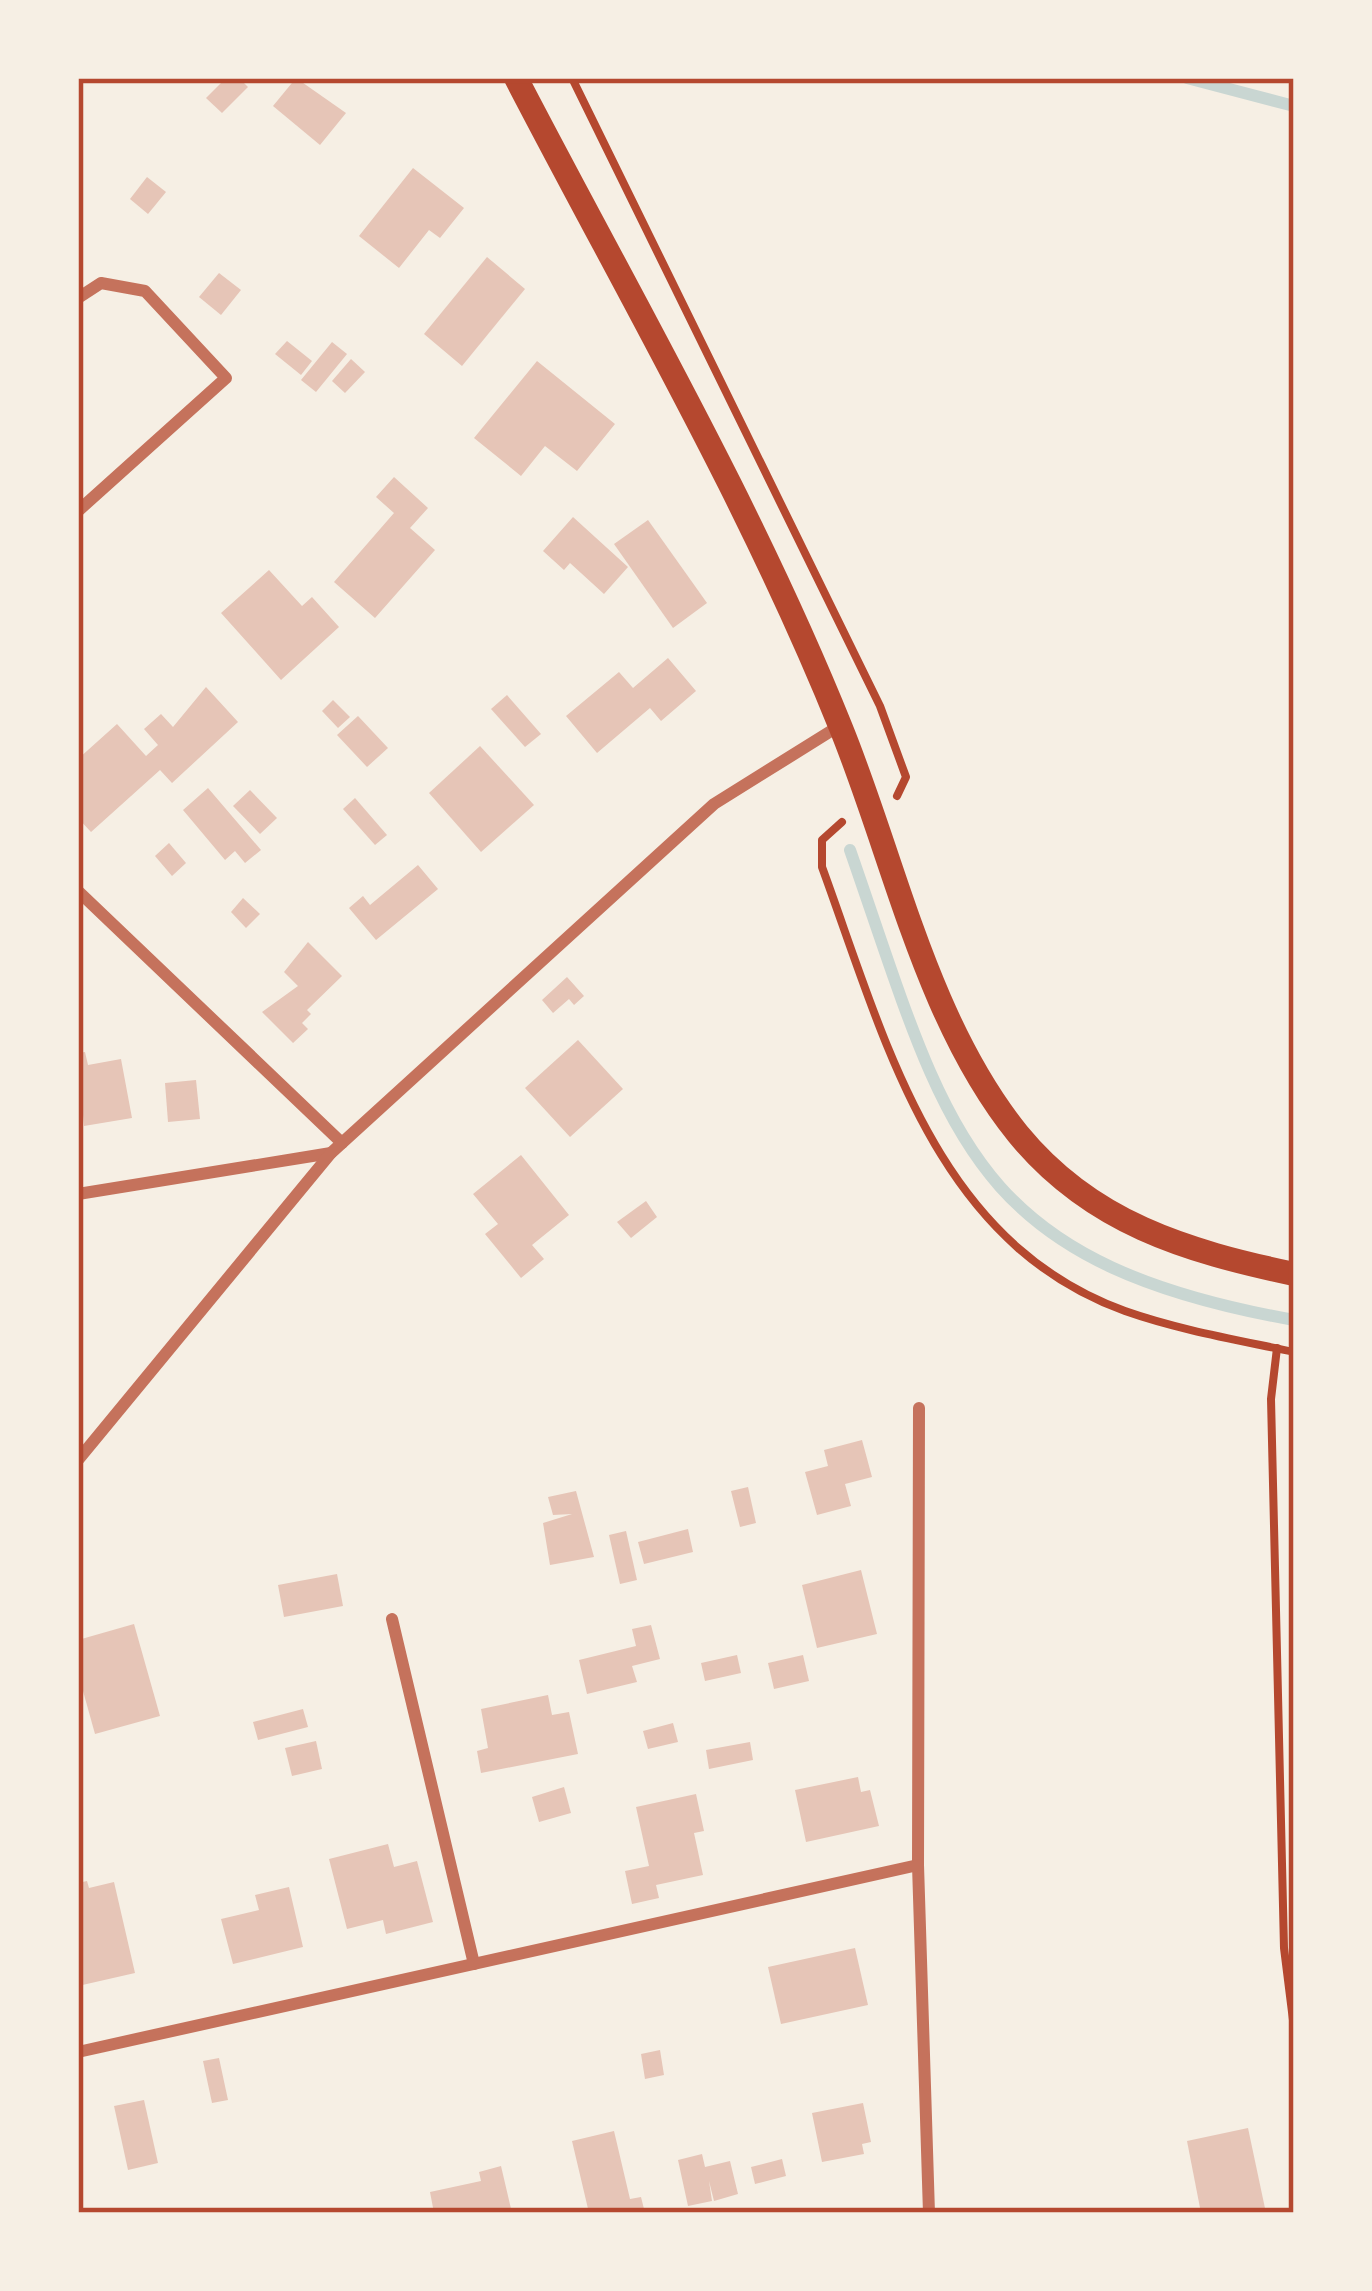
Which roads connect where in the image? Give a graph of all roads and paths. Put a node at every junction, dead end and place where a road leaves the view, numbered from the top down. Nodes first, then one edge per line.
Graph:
1 (516, 78) edge
2 (78, 298) edge
3 (78, 511) edge
4 (840, 726) junction
5 (78, 891) edge
6 (343, 1143) junction
7 (331, 1153) junction
8 (78, 1194) edge
9 (1294, 1274) edge
10 (1277, 1348) dead end
11 (919, 1408) dead end
12 (78, 1460) edge
13 (392, 1619) dead end
14 (918, 1865) junction
15 (474, 1964) junction
16 (1294, 2028) edge
17 (78, 2052) edge
18 (929, 2213) edge

1 - 4 main road
2 - 3 street
4 - 6 street
4 - 9 main road
5 - 6 street
6 - 7 street
7 - 8 street
7 - 12 street
10 - 16 path
11 - 14 street
13 - 15 street
14 - 15 street
14 - 18 street
15 - 17 street

